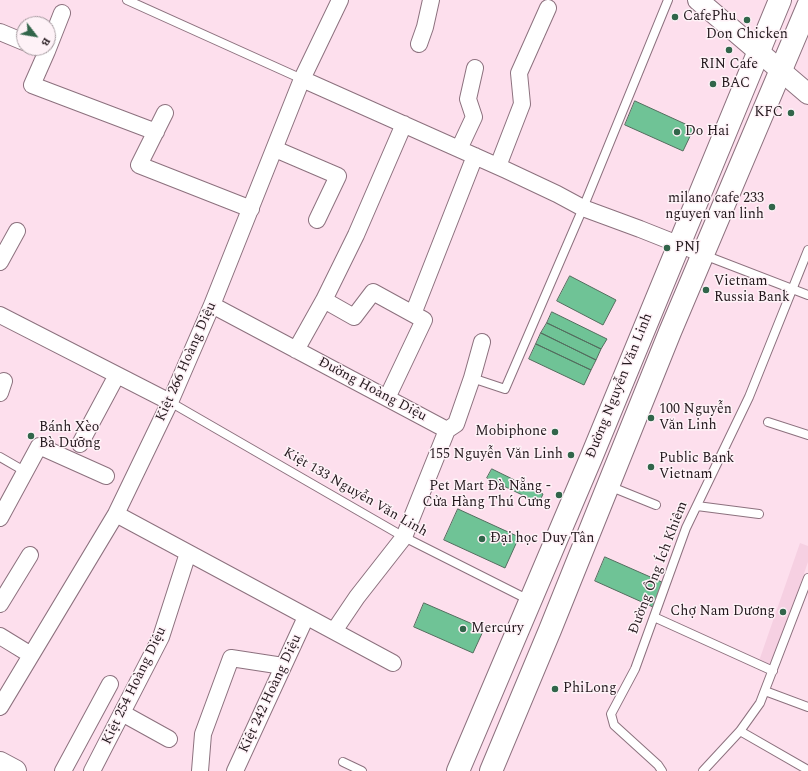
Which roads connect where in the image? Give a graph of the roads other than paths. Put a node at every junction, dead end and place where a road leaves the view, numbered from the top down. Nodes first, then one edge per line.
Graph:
1 (127, 0) edge
2 (340, 0) edge
3 (431, 0) edge
4 (668, 0) edge
5 (698, 0) edge
6 (780, 0) edge
7 (808, 6) edge
8 (548, 8) dead end
9 (62, 13) dead end
10 (56, 25) edge
11 (0, 32) edge
12 (16, 39) edge
13 (419, 44) dead end
14 (758, 51) junction
15 (42, 56) edge
16 (475, 68) dead end
17 (781, 70) junction
18 (302, 80) junction
19 (808, 94) edge
20 (165, 113) dead end
21 (404, 124) junction
22 (156, 132) junction
23 (275, 149) junction
24 (459, 149) junction
25 (475, 156) junction
26 (498, 166) junction
27 (583, 208) junction
28 (251, 209) junction
29 (317, 220) dead end
30 (17, 231) dead end
31 (678, 245) junction
32 (808, 250) edge
33 (703, 254) junction
34 (0, 262) edge
35 (792, 289) junction
36 (808, 296) edge
37 (324, 300) junction
38 (212, 305) junction
39 (413, 314) junction
40 (0, 315) edge
41 (482, 342) dead end
42 (296, 350) junction
43 (117, 375) junction
44 (472, 378) junction
45 (387, 398) junction
46 (170, 402) junction
47 (768, 422) dead end
48 (447, 430) junction
49 (808, 435) edge
50 (80, 444) dead end
51 (0, 457) edge
52 (26, 472) junction
53 (106, 476) dead end
54 (608, 486) junction
55 (656, 505) dead end
56 (697, 506) junction
57 (116, 514) junction
58 (759, 514) dead end
59 (0, 518) edge
60 (404, 537) junction
61 (188, 553) junction
62 (30, 555) dead end
63 (808, 578) edge
64 (1, 599) edge
65 (526, 609) junction
66 (306, 616) junction
67 (654, 617) junction
68 (550, 630) junction
69 (334, 631) junction
70 (0, 636) edge
71 (31, 655) junction
72 (393, 663) dead end
73 (283, 666) junction
74 (773, 671) junction
75 (110, 684) dead end
76 (765, 691) junction
77 (0, 707) edge
78 (808, 707) edge
79 (122, 713) junction
80 (740, 730) junction
81 (169, 739) dead end
82 (342, 762) dead end
83 (0, 763) edge
84 (808, 770) edge
85 (14, 771) edge
86 (63, 771) edge
87 (92, 771) edge
88 (200, 771) edge
89 (235, 771) edge
90 (362, 771) edge
91 (458, 771) edge
92 (491, 771) edge
93 (662, 771) edge
94 (703, 771) edge

1 - 18 lane
2 - 18 street, Kiệt 266 Hoàng Diệu
3 - 13 street
4 - 27 lane
5 - 14 street
6 - 14 main road, Đường Nguyễn Văn Linh
7 - 17 main road, Đường Nguyễn Văn Linh
8 - 26 street
9 - 10 street
11 - 12 street
14 - 17 street
14 - 31 main road, Đường Nguyễn Văn Linh
15 - 22 street
16 - 24 street
17 - 19 street
17 - 33 main road, Đường Nguyễn Văn Linh
18 - 21 street
18 - 23 street, Kiệt 266 Hoàng Diệu
20 - 22 street
21 - 24 street
21 - 37 street
22 - 28 street
23 - 28 street, Kiệt 266 Hoàng Diệu
23 - 29 street
24 - 25 street
25 - 26 street
25 - 39 street
26 - 27 street
27 - 31 street
27 - 44 lane
28 - 38 street, Kiệt 266 Hoàng Diệu
30 - 34 street
31 - 33 street
31 - 65 main road, Đường Nguyễn Văn Linh
32 - 35 lane, Đường Ông Ích Khiêm
33 - 35 lane
33 - 54 main road, Đường Nguyễn Văn Linh
35 - 36 lane
35 - 56 lane, Đường Ông Ích Khiêm
37 - 39 street
37 - 42 street
38 - 42 street, Đường Hoàng Diệu
38 - 46 street, Kiệt 266 Hoàng Diệu
39 - 45 street
40 - 43 street
41 - 44 street
42 - 45 street, Đường Hoàng Diệu
43 - 46 street
43 - 50 street
44 - 48 street
45 - 48 street, Đường Hoàng Diệu
46 - 57 street, Kiệt 266 Hoàng Diệu
46 - 60 lane, Kiệt 133 Nguyễn Văn Linh
47 - 49 lane
48 - 60 street
51 - 52 lane
52 - 53 street
52 - 59 street
54 - 55 lane
54 - 68 main road, Đường Nguyễn Văn Linh
56 - 58 lane
56 - 67 lane, Đường Ông Ích Khiêm
57 - 61 street
57 - 71 street, Kiệt 266 Hoàng Diệu
60 - 65 lane, Kiệt 133 Nguyễn Văn Linh
60 - 69 street
61 - 66 street
61 - 79 street, Kiệt 254 Hoàng Diệu
62 - 64 street
63 - 74 lane
65 - 68 main road
65 - 91 main road, Đường Nguyễn Văn Linh
66 - 69 street
66 - 73 street, Kiệt 242 Hoàng Diệu
67 - 74 lane
67 - 93 lane, Đường Ông Ích Khiêm
68 - 92 main road, Đường Nguyễn Văn Linh
69 - 72 street
70 - 71 street
71 - 77 street, Kiệt 266 Hoàng Diệu
73 - 88 street
73 - 89 street, Kiệt 242 Hoàng Diệu
74 - 76 lane
75 - 86 street
76 - 78 lane
76 - 80 lane
79 - 81 street
79 - 87 street, Kiệt 254 Hoàng Diệu
80 - 84 lane
80 - 94 lane
82 - 90 lane
83 - 85 main road

